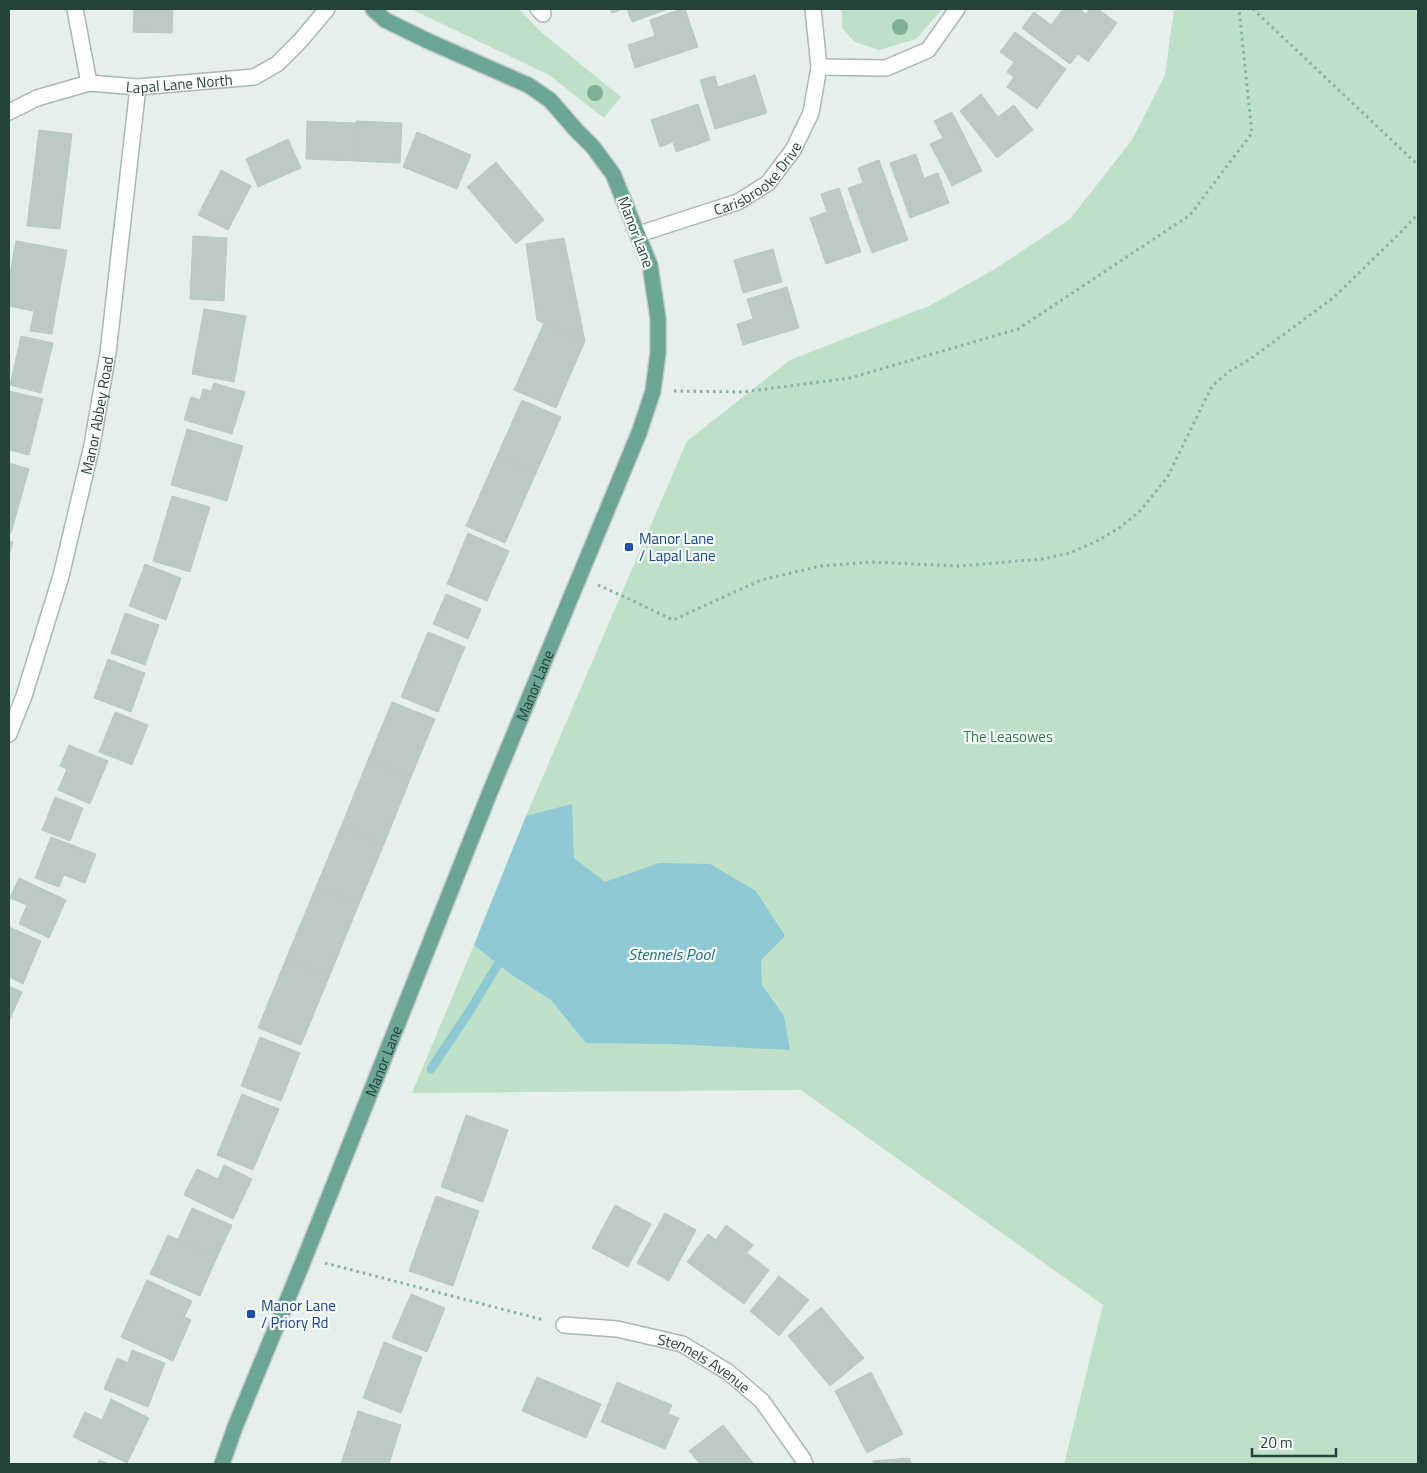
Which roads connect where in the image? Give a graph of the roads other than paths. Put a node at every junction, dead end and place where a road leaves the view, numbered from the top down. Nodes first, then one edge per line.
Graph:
1 (75, 9) edge
2 (327, 9) edge
3 (373, 9) edge
4 (813, 9) edge
5 (957, 9) edge
6 (819, 67) junction
7 (89, 83) junction
8 (138, 87) junction
9 (9, 112) edge
10 (639, 234) junction
11 (9, 734) edge
12 (564, 1325) road end
13 (222, 1464) edge
14 (805, 1464) edge

1 - 7 street
2 - 8 street, Lapal Lane North
3 - 10 main road, Manor Lane
4 - 6 street, Carisbrooke Drive
5 - 6 street
6 - 10 street, Carisbrooke Drive
7 - 8 street, Lapal Lane North
7 - 9 street, Lapal Lane North
8 - 11 street, Manor Abbey Road
10 - 13 main road, Manor Lane
12 - 14 street, Stennels Avenue

